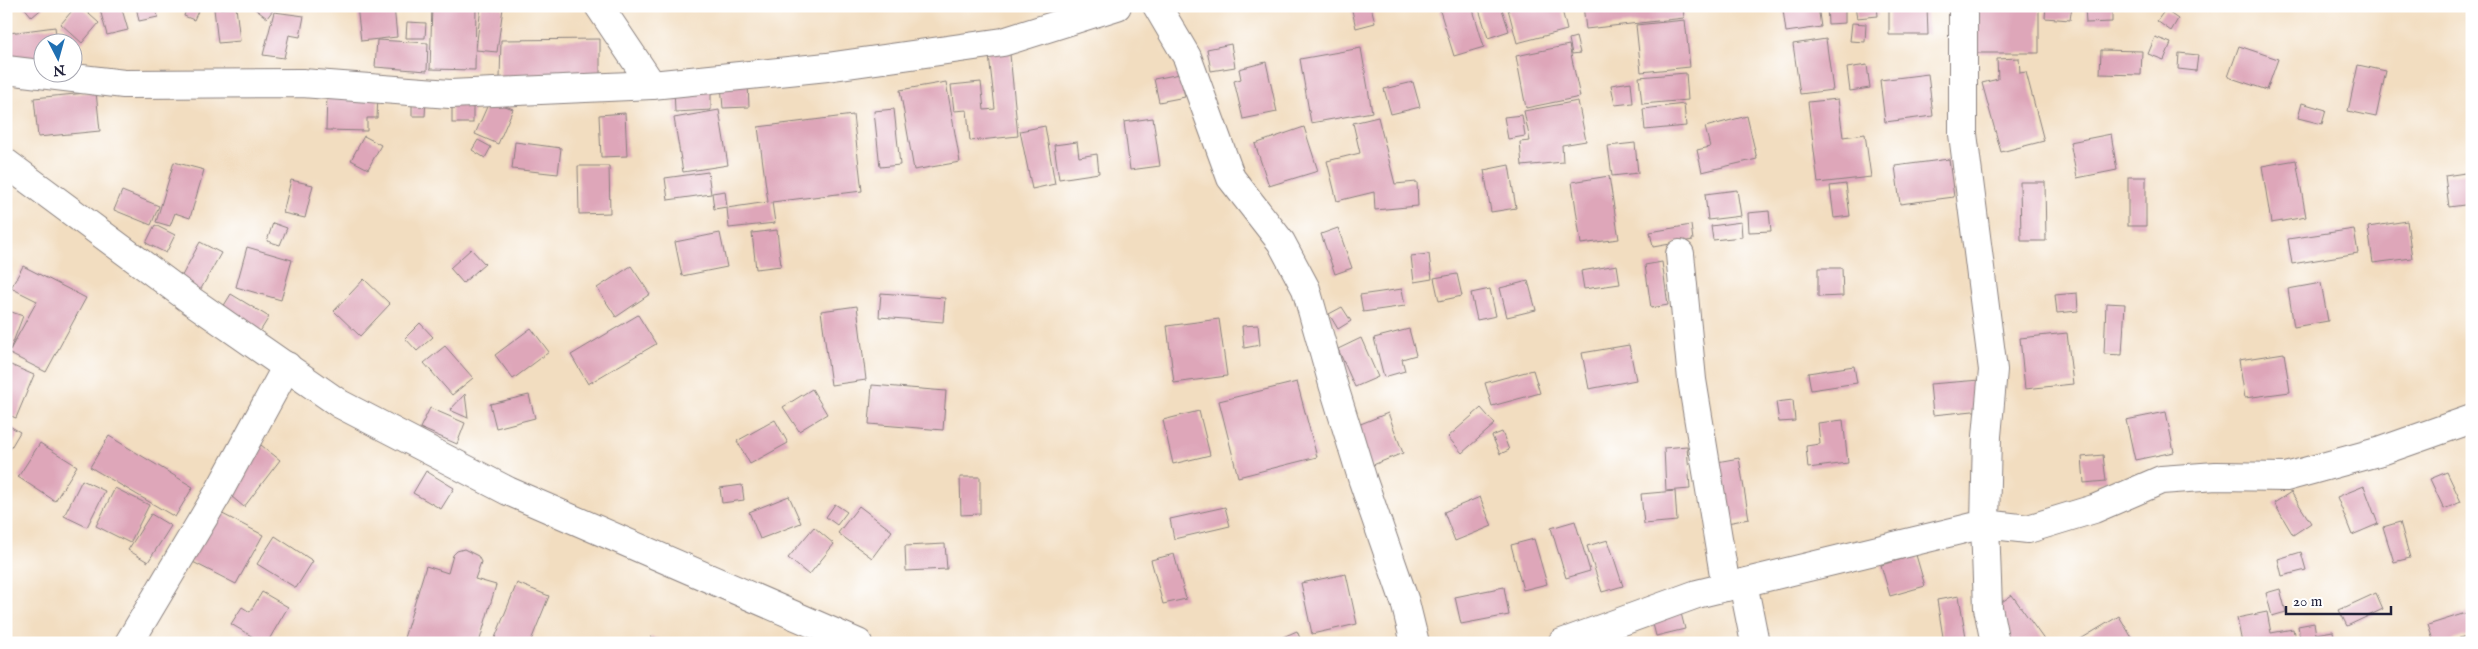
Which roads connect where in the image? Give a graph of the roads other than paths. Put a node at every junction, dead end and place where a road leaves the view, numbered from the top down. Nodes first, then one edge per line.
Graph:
1 (599, 6) edge
2 (1116, 6) edge
3 (1157, 6) edge
4 (1963, 6) edge
5 (6, 70) edge
6 (652, 85) junction
7 (6, 163) edge
8 (1680, 254) dead end
9 (287, 366) junction
10 (2472, 420) edge
11 (1985, 524) junction
12 (1734, 585) junction
13 (129, 643) edge
14 (858, 643) edge
15 (1415, 643) edge
16 (1562, 643) edge
17 (1755, 643) edge
18 (1996, 643) edge

1 - 6 street
2 - 6 street
3 - 15 street
4 - 11 street
5 - 6 street
7 - 9 street
8 - 12 street
9 - 13 street
9 - 14 street
10 - 11 street
11 - 12 street
11 - 18 street
12 - 16 street
12 - 17 street

